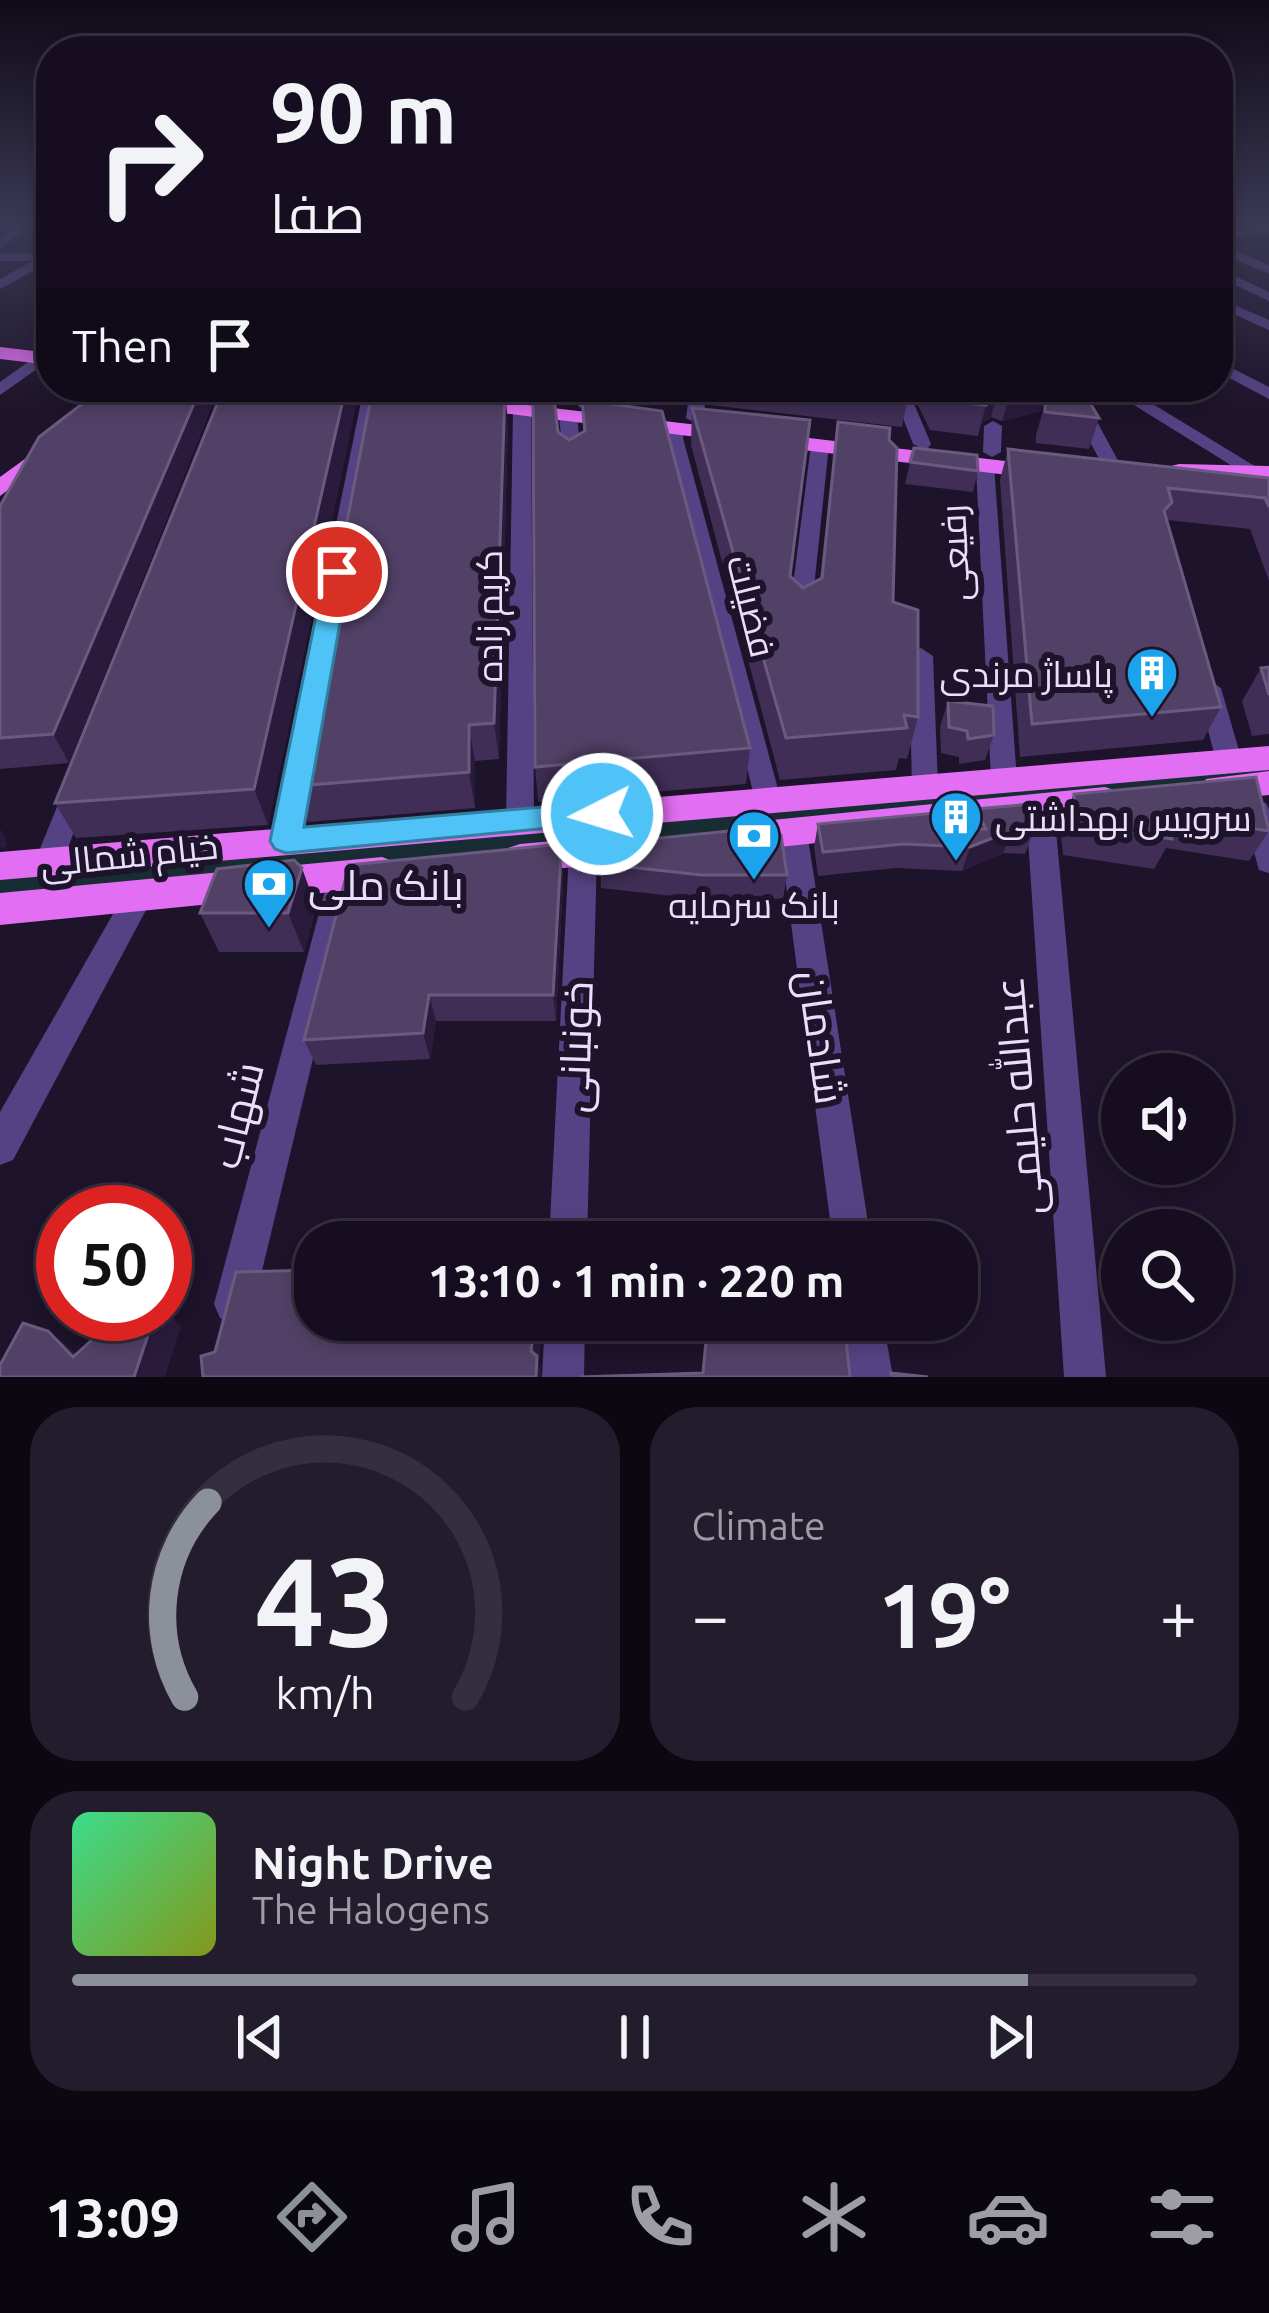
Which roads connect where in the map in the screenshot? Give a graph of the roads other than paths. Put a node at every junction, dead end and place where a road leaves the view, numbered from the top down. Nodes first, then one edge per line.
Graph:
1 (1233, 309) edge
2 (1269, 310) edge
3 (1244, 314) junction
4 (1233, 316) edge
5 (1269, 326) edge
6 (2, 349) edge
7 (36, 353) edge
8 (36, 364) edge
9 (1233, 374) edge
10 (0, 390) edge
11 (1269, 394) edge
12 (368, 402) edge
13 (481, 402) edge
14 (693, 402) edge
15 (908, 402) edge
16 (1139, 402) edge
17 (583, 403) edge
18 (522, 411) junction
19 (1086, 418) edge
20 (685, 423) junction
21 (70, 426) edge
22 (993, 426) dead end
23 (922, 444) junction
24 (820, 446) junction
25 (893, 457) junction
26 (988, 459) junction
27 (574, 463) edge
28 (1109, 472) junction
29 (1265, 475) edge
30 (8, 486) edge
31 (1269, 496) edge
32 (800, 618) edge
33 (921, 656) edge
34 (1204, 672) edge
35 (1254, 772) edge
36 (82, 775) edge
37 (1004, 780) junction
38 (926, 787) junction
39 (768, 800) junction
40 (1040, 808) junction
41 (520, 821) junction
42 (793, 832) junction
43 (286, 841) junction
44 (583, 852) junction
45 (50, 861) junction
46 (477, 862) edge
47 (1269, 862) edge
48 (0, 866) edge
49 (411, 869) edge
50 (343, 876) junction
51 (139, 895) junction
52 (0, 909) edge
53 (0, 1147) edge
54 (569, 1221) edge
55 (849, 1221) edge
56 (227, 1331) edge
57 (564, 1341) edge
58 (866, 1341) edge
59 (563, 1377) edge
60 (872, 1377) edge
61 (1085, 1377) edge

1 - 3 street
2 - 3 street
3 - 4 street
3 - 5 street
6 - 7 main road
8 - 10 street
9 - 11 street
12 - 43 street
13 - 18 main road
14 - 20 street, فضیلت
15 - 23 street
16 - 29 street
17 - 18 main road
17 - 20 main road
17 - 27 street
18 - 41 street, کریم زاده
19 - 28 street
20 - 24 main road
20 - 25 main road
20 - 39 street, فضیلت
21 - 30 main road
22 - 26 street, رفیعی
23 - 25 main road
23 - 26 main road
24 - 25 main road
24 - 32 street
25 - 26 main road
26 - 28 main road
26 - 37 street, رفیعی
28 - 29 main road
28 - 31 main road
33 - 38 street
34 - 35 street
35 - 37 main road, خیام شمالی
35 - 40 main road
35 - 47 street
36 - 45 street
37 - 38 main road, خیام شمالی
38 - 39 main road, خیام شمالی
39 - 41 main road, خیام شمالی
40 - 42 main road
40 - 61 street, عبدالله حلیمی
41 - 43 main road, خیام شمالی
42 - 44 main road
42 - 55 street, شادمان
43 - 45 main road, خیام شمالی
44 - 46 main road
44 - 54 street, خونبانی
45 - 48 main road, خیام شمالی
49 - 50 main road, خیام شمالی
50 - 51 main road, خیام شمالی
50 - 56 street, شهاب
51 - 52 main road, خیام شمالی
51 - 53 street
57 - 59 street
58 - 60 street

